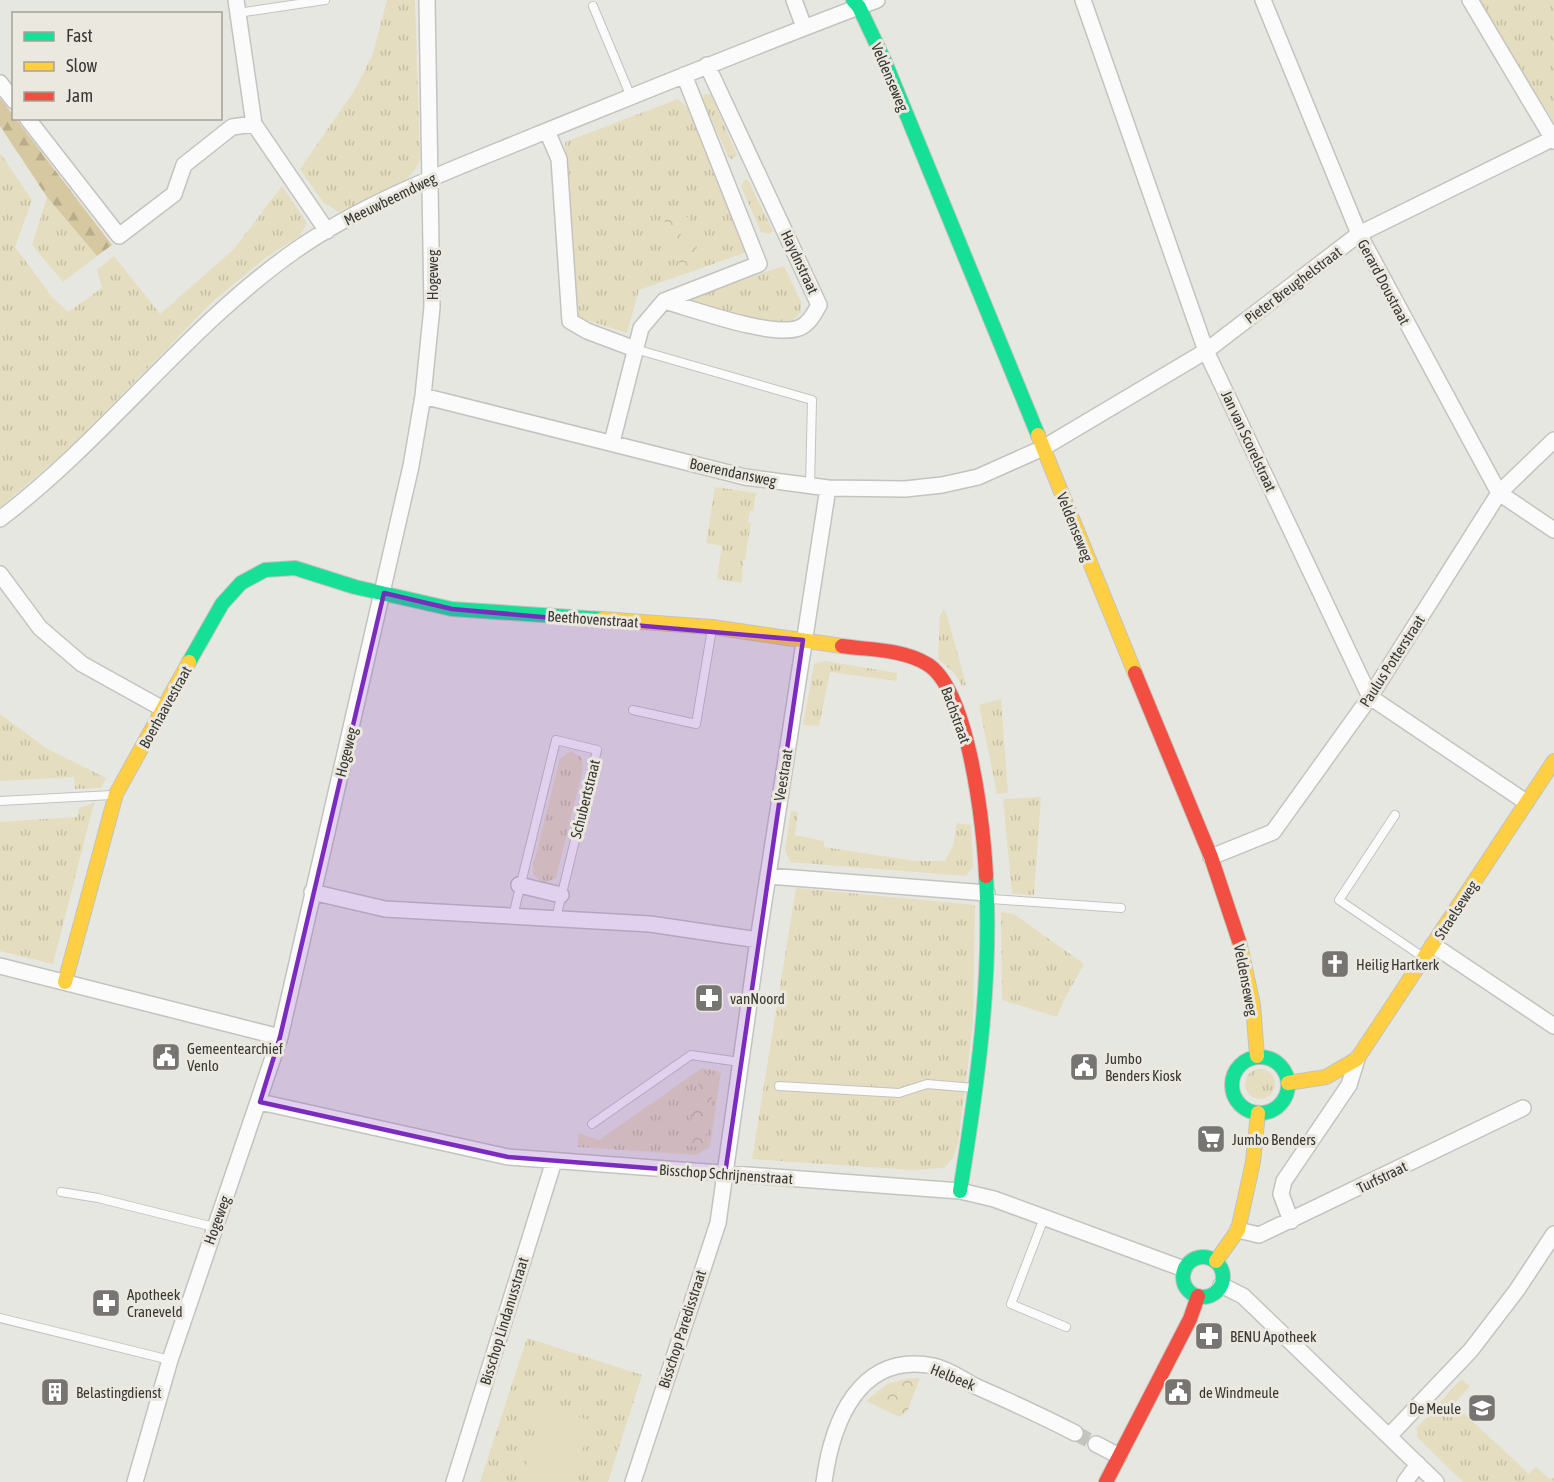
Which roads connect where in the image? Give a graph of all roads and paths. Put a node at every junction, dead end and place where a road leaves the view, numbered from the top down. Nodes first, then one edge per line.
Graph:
1 (325, 0) edge
2 (427, 0) edge
3 (794, 0) edge
4 (877, 0) edge
5 (1083, 0) edge
6 (1263, 0) edge
7 (1470, 0) edge
8 (857, 2) edge
9 (593, 6) dead end
10 (237, 7) edge
11 (804, 27) junction
12 (708, 65) junction
13 (684, 75) junction
14 (0, 83) edge
15 (631, 97) junction
16 (12, 98) edge
17 (29, 120) edge
18 (255, 124) junction
19 (547, 131) junction
20 (1553, 140) edge
21 (432, 178) junction
22 (327, 231) junction
23 (1359, 234) junction
24 (664, 301) junction
25 (635, 349) junction
26 (1206, 351) junction
27 (423, 396) junction
28 (1554, 440) edge
29 (612, 442) junction
30 (1043, 448) junction
31 (810, 487) junction
32 (828, 488) junction
33 (1499, 494) junction
34 (0, 519) edge
35 (1554, 530) edge
36 (0, 574) edge
37 (384, 593) junction
38 (712, 627) junction
39 (803, 640) junction
40 (1370, 697) junction
41 (163, 710) junction
42 (633, 710) dead end
43 (1554, 761) edge
44 (116, 794) junction
45 (0, 801) edge
46 (1526, 802) junction
47 (1395, 815) dead end
48 (1211, 857) junction
49 (768, 876) junction
50 (519, 885) junction
51 (312, 892) junction
52 (561, 895) junction
53 (987, 896) junction
54 (1121, 908) dead end
55 (513, 916) junction
56 (556, 918) junction
57 (758, 940) junction
58 (1433, 945) junction
59 (1424, 958) junction
60 (0, 966) edge
61 (65, 982) junction
62 (1554, 1026) edge
63 (280, 1038) junction
64 (1257, 1056) junction
65 (1357, 1059) junction
66 (740, 1062) junction
67 (1288, 1083) junction
68 (779, 1086) dead end
69 (976, 1088) junction
70 (260, 1102) junction
71 (1523, 1108) dead end
72 (1258, 1113) junction
73 (592, 1124) dead end
74 (554, 1161) junction
75 (724, 1174) junction
76 (960, 1191) junction
77 (61, 1192) dead end
78 (1044, 1218) junction
79 (1291, 1221) junction
80 (214, 1227) junction
81 (1238, 1230) junction
82 (1554, 1234) edge
83 (1216, 1261) junction
84 (1184, 1269) junction
85 (1221, 1285) junction
86 (1198, 1296) junction
87 (0, 1318) edge
88 (1066, 1328) dead end
89 (170, 1360) junction
90 (1075, 1433) tunnel mouth
91 (1389, 1436) junction
92 (1096, 1444) tunnel mouth
93 (1119, 1456) junction
94 (1418, 1464) junction
95 (135, 1482) edge
96 (454, 1482) edge
97 (633, 1482) edge
98 (824, 1482) edge
99 (1106, 1482) edge
100 (1405, 1482) edge
101 (1436, 1482) edge

1 - 10 lane
2 - 21 street, Hogeweg
3 - 11 street
4 - 8 street, Meeuwbeemdweg
5 - 26 street, Jan van Scorelstraat
6 - 23 street, Gerard Doustraat
7 - 20 street
8 - 11 street, Meeuwbeemdweg
8 - 30 street, Veldenseweg
9 - 15 lane
10 - 18 street
11 - 12 street, Meeuwbeemdweg
12 - 13 street, Meeuwbeemdweg
12 - 24 street, Haydnstraat
13 - 15 street, Meeuwbeemdweg
13 - 24 street
14 - 16 street
15 - 19 street, Meeuwbeemdweg
17 - 18 street
18 - 22 street
19 - 21 street, Meeuwbeemdweg
19 - 25 street
20 - 23 street, Pieter Breughelstraat
21 - 22 street, Meeuwbeemdweg
21 - 27 street, Hogeweg
22 - 34 street, Meeuwbeemdweg
23 - 26 street, Pieter Breughelstraat
23 - 33 street, Gerard Doustraat
24 - 25 street
25 - 29 street
25 - 31 lane
26 - 30 street, Pieter Breughelstraat
26 - 40 street, Jan van Scorelstraat
27 - 29 street, Boerendansweg
27 - 37 street, Hogeweg
28 - 33 street, Paulus Potterstraat
29 - 31 street, Boerendansweg
30 - 32 street, Boerendansweg
30 - 48 street, Veldenseweg
31 - 32 street, Boerendansweg
32 - 39 street, Veestraat
33 - 35 street, Gerard Doustraat
33 - 40 street, Paulus Potterstraat
36 - 41 street
37 - 38 street, Beethovenstraat
37 - 41 street, Boerhaavestraat
37 - 51 street, Hogeweg
38 - 39 street, Beethovenstraat
38 - 42 lane
39 - 49 street, Veestraat
39 - 53 street, Bachstraat
40 - 46 street
40 - 48 street, Paulus Potterstraat
41 - 44 street, Boerhaavestraat
43 - 46 street, Straelseweg
44 - 45 lane
44 - 61 street, Boerhaavestraat
46 - 58 street, Straelseweg
47 - 59 lane
48 - 64 street, Veldenseweg
49 - 53 street
49 - 57 street, Veestraat
50 - 52 street
50 - 52 lane, Schubertstraat
50 - 55 lane, Schubertstraat
51 - 55 street
51 - 63 street, Hogeweg
52 - 56 lane, Schubertstraat
53 - 54 lane
53 - 69 street, Bachstraat
55 - 56 street
56 - 57 street
57 - 66 street, Veestraat
58 - 59 street, Straelseweg
58 - 62 street
59 - 65 street, Straelseweg
60 - 61 street
61 - 63 street
63 - 70 street, Hogeweg
64 - 67 street
64 - 72 street
65 - 67 street, Straelseweg
65 - 79 street, Straelseweg
66 - 73 lane
66 - 75 street, Veestraat
67 - 72 street
68 - 69 lane
69 - 76 street, Bachstraat
70 - 74 street, Bisschop Schrijnenstraat
70 - 80 street, Hogeweg
71 - 79 street, Turfstraat
72 - 81 street
74 - 75 street, Bisschop Schrijnenstraat
74 - 96 street, Bisschop Lindanusstraat
75 - 76 street, Bisschop Schrijnenstraat
75 - 97 street, Bisschop Paredisstraat
76 - 78 street, Bisschop Schrijnenstraat
77 - 80 lane
78 - 84 street, Bisschop Schrijnenstraat
78 - 88 lane
79 - 81 street, Turfstraat
80 - 89 street, Hogeweg
81 - 83 street
82 - 91 street
83 - 84 street
83 - 85 street
84 - 86 street
85 - 86 street
85 - 91 street
86 - 93 street
87 - 89 lane
89 - 95 street, Hogeweg
90 - 98 street, Helbeek
91 - 94 street
92 - 93 street
93 - 99 street
94 - 100 street
94 - 101 street

